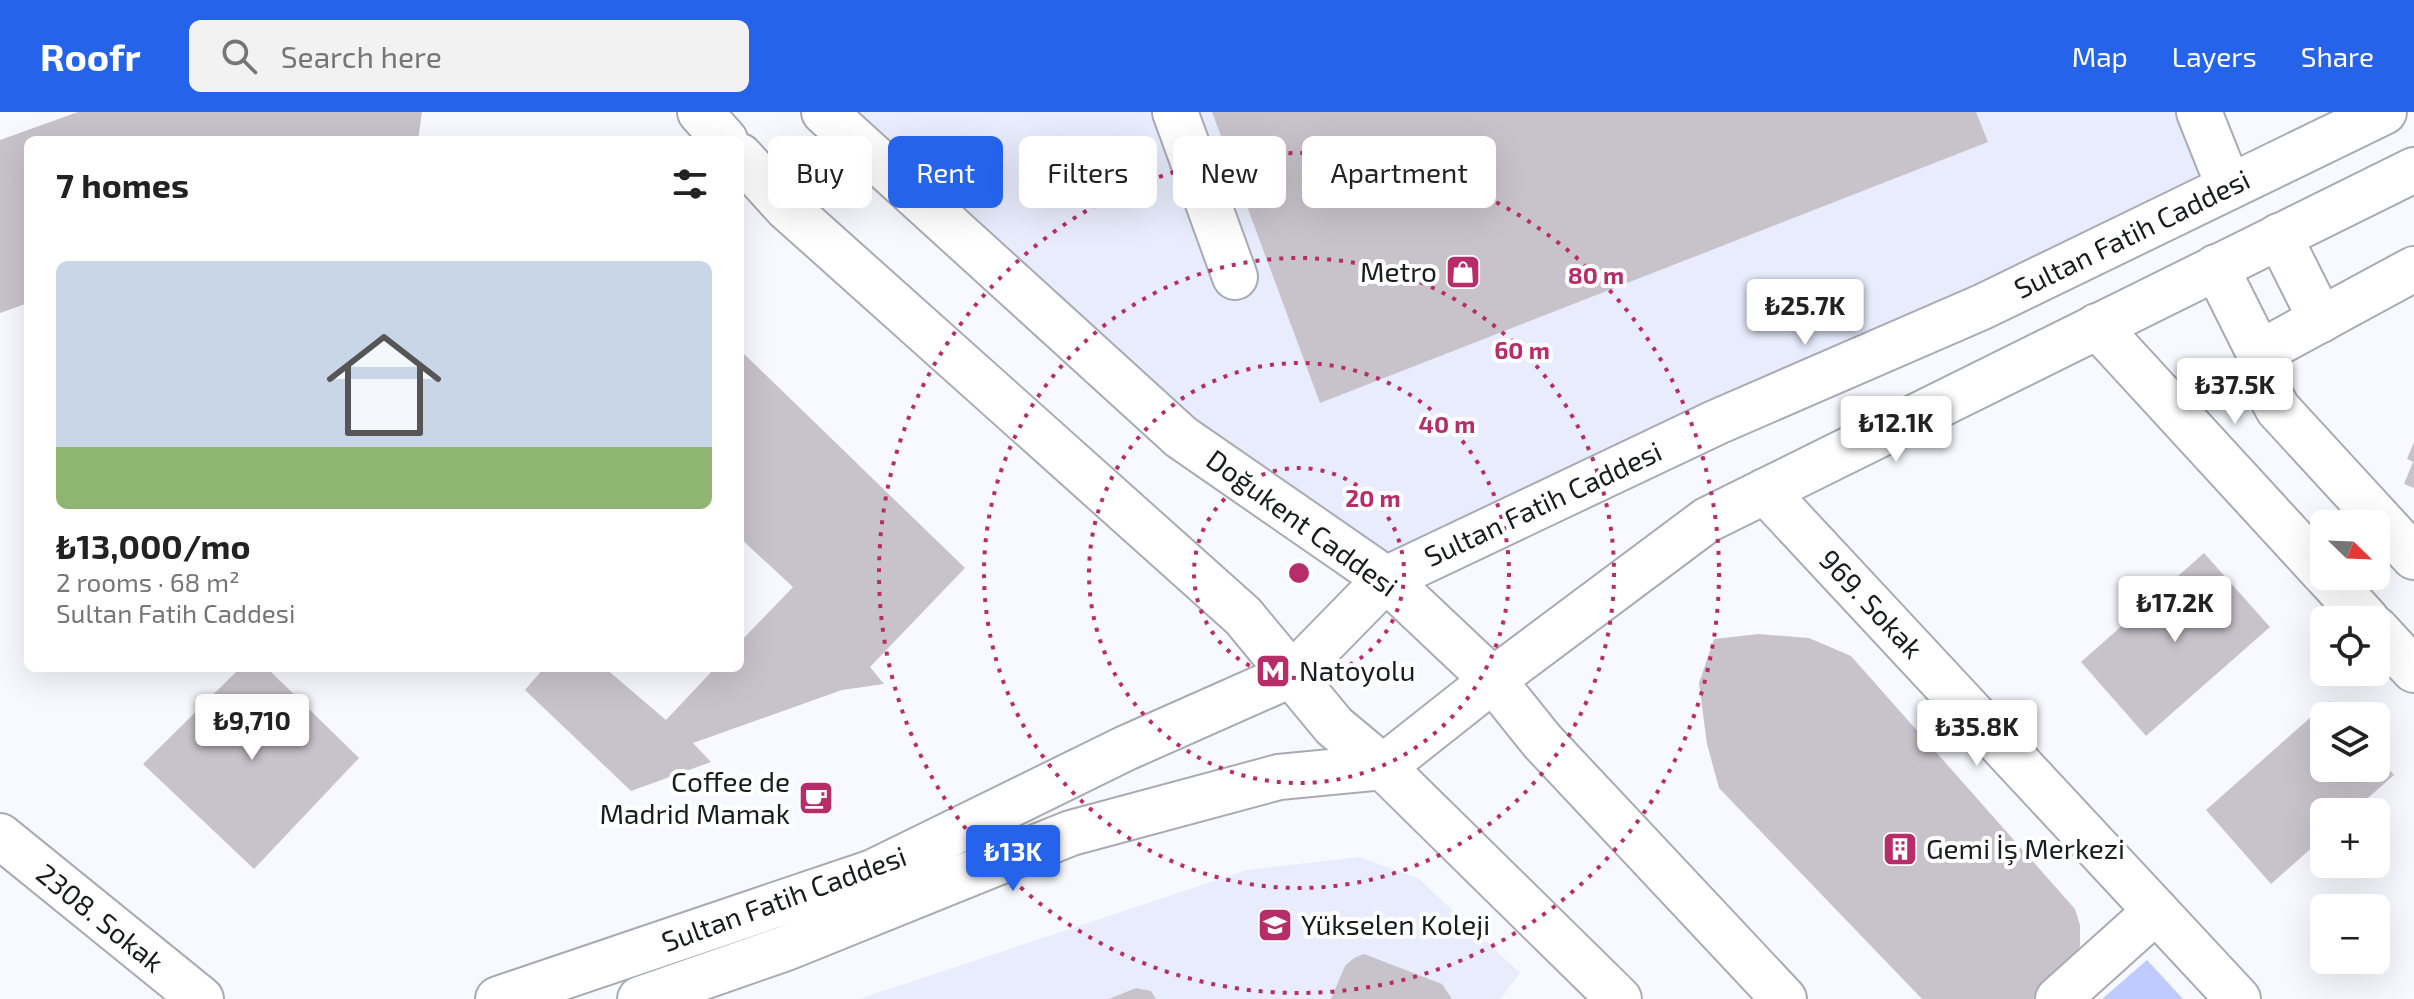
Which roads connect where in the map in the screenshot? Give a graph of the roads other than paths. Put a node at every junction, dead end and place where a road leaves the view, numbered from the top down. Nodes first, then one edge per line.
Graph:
1 (700, 112) edge
2 (824, 112) edge
3 (1175, 112) edge
4 (2199, 112) edge
5 (2384, 112) edge
6 (721, 136) edge
7 (744, 160) edge
8 (2414, 170) edge
9 (2229, 187) junction
10 (2279, 236) junction
11 (2216, 267) junction
12 (2414, 269) edge
13 (1235, 277) dead end
14 (2321, 320) junction
15 (2097, 326) junction
16 (2259, 353) junction
17 (1765, 491) junction
18 (2310, 557) edge
19 (2414, 557) edge
20 (1386, 579) junction
21 (2340, 590) edge
22 (2355, 606) edge
23 (2390, 644) edge
24 (2414, 670) edge
25 (1293, 674) junction
26 (1493, 680) junction
27 (1383, 767) junction
28 (0, 836) edge
29 (2156, 911) junction
30 (201, 999) edge
31 (498, 999) edge
32 (640, 999) edge
33 (1619, 999) edge
34 (1784, 999) edge
35 (2058, 999) edge
36 (2238, 999) edge

1 - 6 main road
2 - 20 main road, Doğukent Caddesi
3 - 13 main road
4 - 9 main road
5 - 9 main road, Sultan Fatih Caddesi
7 - 25 main road
8 - 10 main road
9 - 20 main road, Sultan Fatih Caddesi
10 - 11 main road
10 - 14 main road
11 - 15 main road
11 - 16 main road
12 - 14 main road
14 - 16 main road
15 - 17 main road
15 - 18 main road
16 - 19 main road
17 - 26 main road
17 - 29 main road, 969. Sokak
20 - 25 main road, Sultan Fatih Caddesi
20 - 26 main road, Doğukent Caddesi
21 - 22 main road
23 - 24 main road
25 - 27 main road
25 - 31 main road, Sultan Fatih Caddesi
26 - 27 main road
26 - 34 main road, Doğukent Caddesi
27 - 32 main road, Sultan Fatih Caddesi
27 - 33 main road
28 - 30 main road, 2308. Sokak
29 - 35 main road
29 - 36 main road, 969. Sokak

